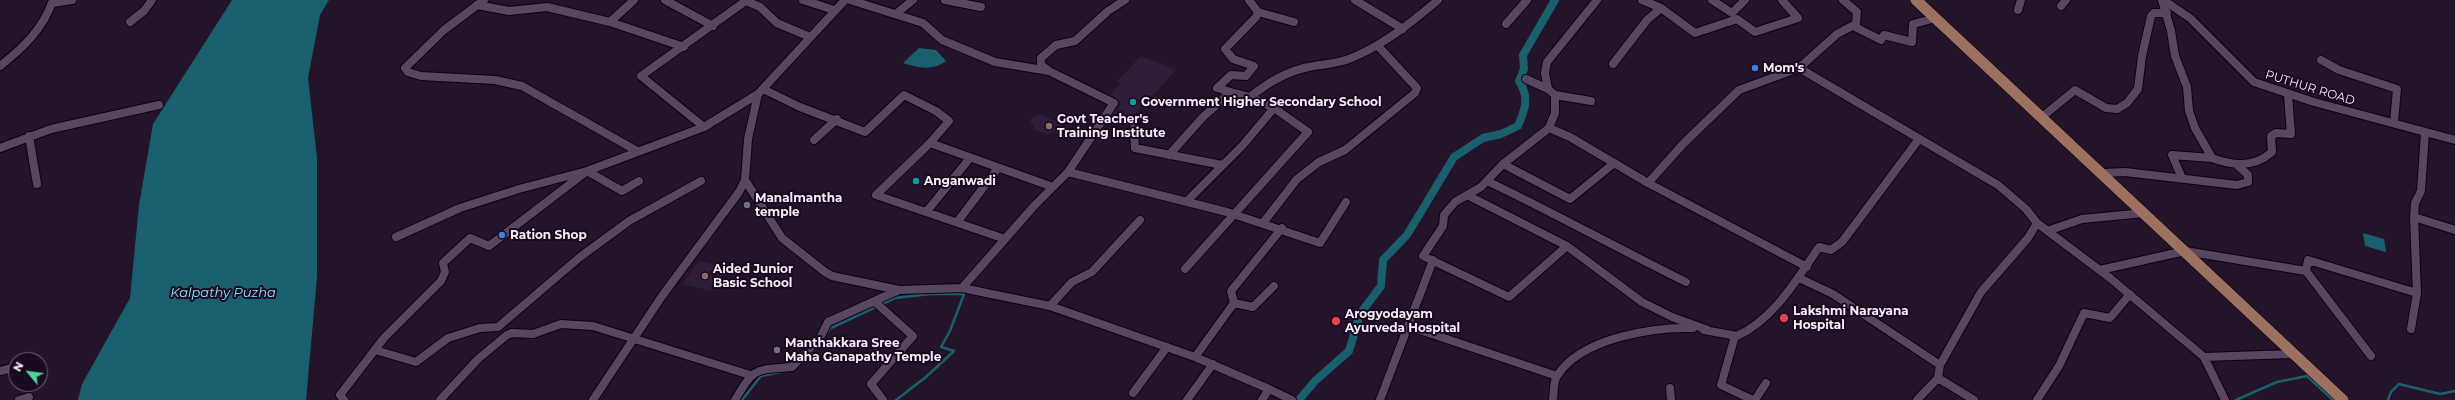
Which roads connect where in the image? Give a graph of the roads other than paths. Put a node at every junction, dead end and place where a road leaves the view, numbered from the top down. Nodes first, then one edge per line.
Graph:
1 (72, 0) edge
2 (152, 0) edge
3 (484, 0) edge
4 (635, 0) edge
5 (665, 0) edge
6 (746, 0) edge
7 (803, 0) edge
8 (845, 0) edge
9 (850, 0) edge
10 (913, 0) edge
11 (945, 0) edge
12 (1125, 0) edge
13 (1249, 0) edge
14 (1355, 0) edge
15 (1438, 0) edge
16 (1527, 0) edge
17 (1597, 0) edge
18 (1642, 0) edge
19 (1712, 0) edge
20 (1745, 0) edge
21 (1782, 0) edge
22 (1843, 0) edge
23 (1916, 0) edge
24 (2021, 0) edge
25 (2066, 0) edge
26 (2163, 0) edge
27 (53, 1) edge
28 (476, 5) junction
29 (2061, 6) dead end
30 (982, 7) dead end
31 (1661, 8) junction
32 (834, 10) junction
33 (2018, 10) dead end
34 (1258, 12) junction
35 (897, 13) junction
36 (2167, 13) junction
37 (1936, 18) junction
38 (130, 22) dead end
39 (610, 22) junction
40 (1294, 22) dead end
41 (1506, 24) dead end
42 (713, 26) junction
43 (1853, 26) junction
44 (1403, 29) junction
45 (810, 37) junction
46 (684, 46) junction
47 (1378, 46) junction
48 (2321, 60) dead end
49 (1613, 64) dead end
50 (0, 66) edge
51 (1799, 68) junction
52 (1049, 71) junction
53 (1526, 78) dead end
54 (1548, 89) junction
55 (760, 91) junction
56 (1231, 92) junction
57 (1555, 95) junction
58 (2288, 95) junction
59 (1250, 97) junction
60 (1591, 101) dead end
61 (159, 105) dead end
62 (1274, 108) junction
63 (2042, 117) junction
64 (837, 119) junction
65 (2394, 122) junction
66 (704, 127) junction
67 (1134, 128) dead end
68 (1549, 128) junction
69 (2425, 132) junction
70 (29, 136) junction
71 (1919, 139) junction
72 (814, 140) dead end
73 (2455, 140) edge
74 (930, 143) junction
75 (0, 148) edge
76 (637, 151) junction
77 (1169, 155) junction
78 (970, 158) junction
79 (2212, 158) junction
80 (1503, 164) junction
81 (1613, 164) junction
82 (1222, 165) junction
83 (2237, 165) junction
84 (998, 168) junction
85 (587, 171) junction
86 (1068, 172) junction
87 (2102, 173) junction
88 (2182, 178) junction
89 (745, 180) junction
90 (639, 181) dead end
91 (701, 181) dead end
92 (1487, 181) junction
93 (1648, 183) junction
94 (37, 184) dead end
95 (1053, 187) junction
96 (1467, 196) junction
97 (1187, 201) junction
98 (1346, 202) dead end
99 (927, 211) junction
100 (2144, 213) junction
101 (1233, 214) junction
102 (2414, 217) junction
103 (1140, 220) dead end
104 (958, 222) junction
105 (1263, 223) junction
106 (2037, 223) junction
107 (1282, 228) junction
108 (2047, 230) junction
109 (2455, 230) edge
110 (396, 237) dead end
111 (1005, 239) junction
112 (1567, 246) junction
113 (2185, 251) junction
114 (1433, 260) junction
115 (1807, 267) junction
116 (1184, 269) dead end
117 (2100, 270) junction
118 (2306, 271) junction
119 (1799, 278) junction
120 (1686, 282) dead end
121 (1274, 286) dead end
122 (962, 288) junction
123 (899, 290) junction
124 (2417, 293) junction
125 (2130, 294) junction
126 (875, 302) junction
127 (1234, 303) junction
128 (1050, 306) junction
129 (500, 325) junction
130 (1408, 326) junction
131 (2411, 329) dead end
132 (1708, 330) junction
133 (507, 335) junction
134 (1735, 336) junction
135 (636, 338) junction
136 (1167, 347) junction
137 (375, 350) junction
138 (2292, 354) junction
139 (2371, 356) dead end
140 (1195, 357) junction
141 (2204, 357) junction
142 (1213, 364) junction
143 (1940, 365) junction
144 (750, 375) junction
145 (1557, 376) junction
146 (1938, 378) junction
147 (1766, 383) dead end
148 (1670, 388) dead end
149 (1270, 389) junction
150 (1133, 393) dead end
151 (29, 397) dead end
152 (1291, 399) edge
153 (19, 400) edge
154 (344, 400) edge
155 (440, 400) edge
156 (593, 400) edge
157 (736, 400) edge
158 (883, 400) edge
159 (1187, 400) edge
160 (1262, 400) edge
161 (1380, 400) edge
162 (1553, 400) edge
163 (1671, 400) edge
164 (1754, 400) edge
165 (1917, 400) edge
166 (1974, 400) edge
167 (2037, 400) edge
168 (2225, 400) edge
169 (2343, 400) edge

1 - 27 street
2 - 38 street
3 - 28 street
4 - 39 street
5 - 42 street
6 - 42 street
6 - 45 street
7 - 32 street
8 - 32 street
9 - 35 street
10 - 35 street
11 - 30 street
12 - 52 street
13 - 34 street
14 - 44 street
15 - 44 street
16 - 41 street
17 - 54 street
18 - 31 street
19 - 20 street
21 - 31 street
22 - 43 street
23 - 37 main road
24 - 33 street
25 - 29 street
26 - 36 street
26 - 58 street, PUTHUR ROAD
27 - 50 street
28 - 39 street
28 - 76 street
31 - 49 street
32 - 45 street
34 - 40 street
34 - 56 street
35 - 52 street
36 - 63 street
36 - 79 street
37 - 43 street
37 - 63 main road
39 - 46 street
42 - 46 street
43 - 51 street
44 - 47 street
45 - 55 street
46 - 66 street
47 - 59 street
47 - 105 street
48 - 65 street
51 - 71 street
51 - 93 street
52 - 86 street
53 - 54 street
54 - 57 street
55 - 64 street
55 - 66 street
55 - 89 street
56 - 59 street
56 - 77 street
57 - 60 street
57 - 68 street
58 - 65 street, PUTHUR ROAD
58 - 83 street
59 - 62 street
61 - 70 street
62 - 82 street
62 - 101 street
63 - 87 main road
64 - 72 street
64 - 74 street
65 - 69 street, PUTHUR ROAD
66 - 76 street
67 - 77 street
68 - 80 street
68 - 81 street
69 - 73 street, PUTHUR ROAD
69 - 102 street
70 - 75 street
70 - 94 street
71 - 106 street
71 - 115 street
74 - 78 street
74 - 99 street
76 - 85 street
77 - 82 street
78 - 84 street
78 - 99 street
79 - 83 street
79 - 88 street
80 - 81 street
80 - 92 street
81 - 93 street
82 - 97 street
83 - 88 street
84 - 95 street
84 - 104 street
85 - 90 street
85 - 110 street
85 - 137 street
86 - 95 street
86 - 97 street
87 - 88 street
87 - 100 main road
89 - 123 street
89 - 135 street
91 - 129 street
92 - 96 street
92 - 120 street
93 - 115 street
95 - 111 street
96 - 112 street
96 - 114 street
97 - 101 street
98 - 107 street
99 - 104 street
100 - 108 street
100 - 113 main road
101 - 105 street
101 - 116 street
102 - 109 street
102 - 124 street
103 - 128 street
104 - 111 street
105 - 107 street
106 - 108 street
106 - 143 street
107 - 127 street
108 - 117 street
111 - 122 street
112 - 114 street
112 - 132 street
113 - 117 street
113 - 118 street
113 - 138 main road
114 - 130 street
115 - 119 street
117 - 125 street
118 - 124 street
118 - 139 street
119 - 134 street
119 - 143 street
121 - 127 street
122 - 123 street
122 - 128 street
123 - 126 street
124 - 131 street
125 - 141 street
125 - 167 street
126 - 144 street
126 - 158 street
127 - 140 street
128 - 136 street
129 - 133 street
129 - 137 street
130 - 145 street
130 - 161 street
132 - 134 street
132 - 145 street
133 - 135 street
133 - 155 street
134 - 164 street
135 - 144 street
135 - 156 street
136 - 140 street
136 - 150 street
137 - 154 street
138 - 141 street
138 - 169 main road
140 - 142 street
141 - 168 street
142 - 149 street
142 - 159 street
143 - 146 street
144 - 157 street
145 - 162 street
146 - 165 street
146 - 166 street
147 - 164 street
148 - 163 street
149 - 152 street
149 - 160 street
151 - 153 street

